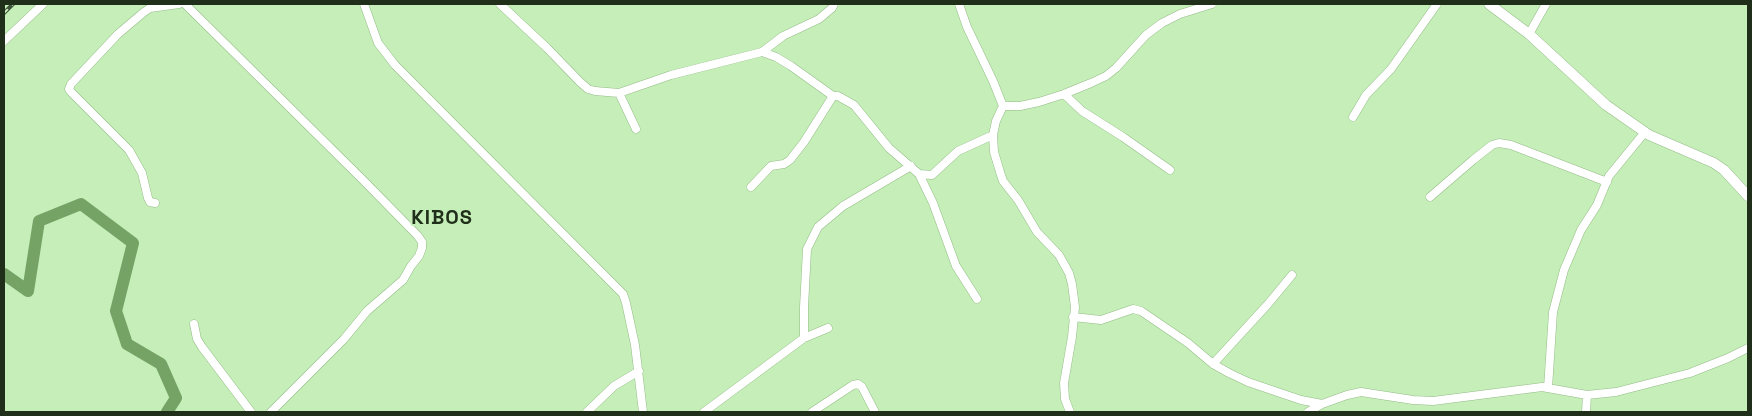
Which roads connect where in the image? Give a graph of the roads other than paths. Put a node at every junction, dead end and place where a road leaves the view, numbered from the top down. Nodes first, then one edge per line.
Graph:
1 (43, 4) edge
2 (179, 4) edge
3 (185, 4) edge
4 (364, 4) edge
5 (500, 4) edge
6 (834, 4) edge
7 (960, 4) edge
8 (1212, 4) edge
9 (1437, 4) edge
10 (1489, 4) edge
11 (1546, 4) edge
12 (1529, 34) junction
13 (4, 41) edge
14 (762, 52) junction
15 (619, 93) junction
16 (1064, 94) junction
17 (833, 96) junction
18 (1003, 106) junction
19 (1353, 117) dead end
20 (636, 129) dead end
21 (1645, 132) junction
22 (994, 135) junction
23 (911, 166) junction
24 (1170, 170) dead end
25 (919, 174) junction
26 (1607, 182) junction
27 (751, 187) dead end
28 (1748, 196) edge
29 (1430, 197) dead end
30 (155, 203) dead end
31 (1292, 275) dead end
32 (977, 299) dead end
33 (1073, 317) junction
34 (194, 324) dead end
35 (828, 328) dead end
36 (804, 338) junction
37 (1748, 348) edge
38 (1213, 364) junction
39 (638, 371) junction
40 (1548, 388) junction
41 (1587, 395) junction
42 (1322, 404) junction
43 (252, 412) edge
44 (270, 412) edge
45 (587, 412) edge
46 (643, 412) edge
47 (704, 412) edge
48 (812, 412) edge
49 (875, 412) edge
50 (1069, 412) edge
51 (1308, 412) edge
52 (1586, 412) edge

1 - 13 street
2 - 30 street
3 - 44 street
4 - 39 street
5 - 15 street
6 - 14 street
7 - 18 street
8 - 16 street
9 - 19 street
10 - 12 street
11 - 12 street
12 - 21 street
14 - 15 street
14 - 17 street
15 - 20 street
16 - 18 street
16 - 24 street
17 - 23 street
17 - 27 street
18 - 22 street
21 - 26 street
21 - 28 street
22 - 25 street
22 - 33 street
23 - 25 street
23 - 36 street
25 - 32 street
26 - 29 street
26 - 40 street
31 - 38 street
33 - 38 street
33 - 50 street
34 - 43 street
35 - 36 street
36 - 47 street
37 - 41 street
38 - 42 street
39 - 45 street
39 - 46 street
40 - 41 street
40 - 42 street
41 - 52 street
42 - 51 street
48 - 49 street

